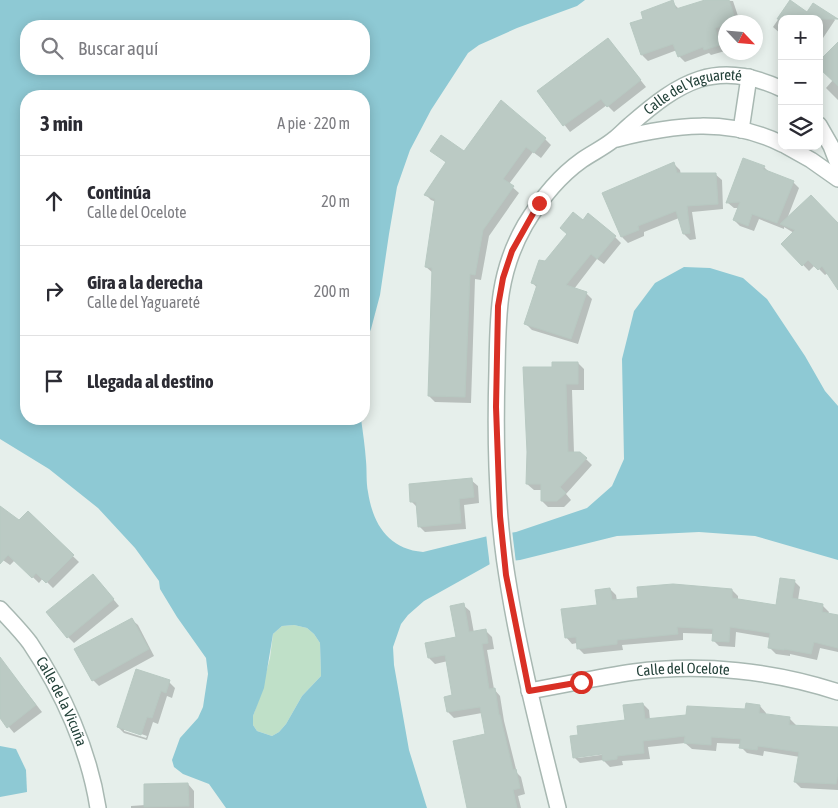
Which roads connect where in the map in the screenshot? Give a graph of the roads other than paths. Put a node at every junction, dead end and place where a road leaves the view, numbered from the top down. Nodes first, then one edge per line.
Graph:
1 (749, 78) junction
2 (778, 87) edge
3 (741, 130) junction
4 (823, 132) edge
5 (613, 140) junction
6 (778, 142) edge
7 (793, 150) edge
8 (838, 164) edge
9 (838, 179) edge
10 (0, 609) edge
11 (529, 691) junction
12 (838, 692) edge
13 (98, 808) edge
14 (558, 808) edge

1 - 2 street, Calle del Yaguareté
1 - 3 street
1 - 5 street, Calle del Yaguareté
3 - 5 street, Calle del Yaguareté
3 - 6 street, Calle del Yaguareté
4 - 8 street
5 - 11 street, Calle del Yaguareté
7 - 9 street
10 - 13 street, Calle de la Vicuña
11 - 12 street, Calle del Ocelote
11 - 14 street, Calle del Yaguareté

